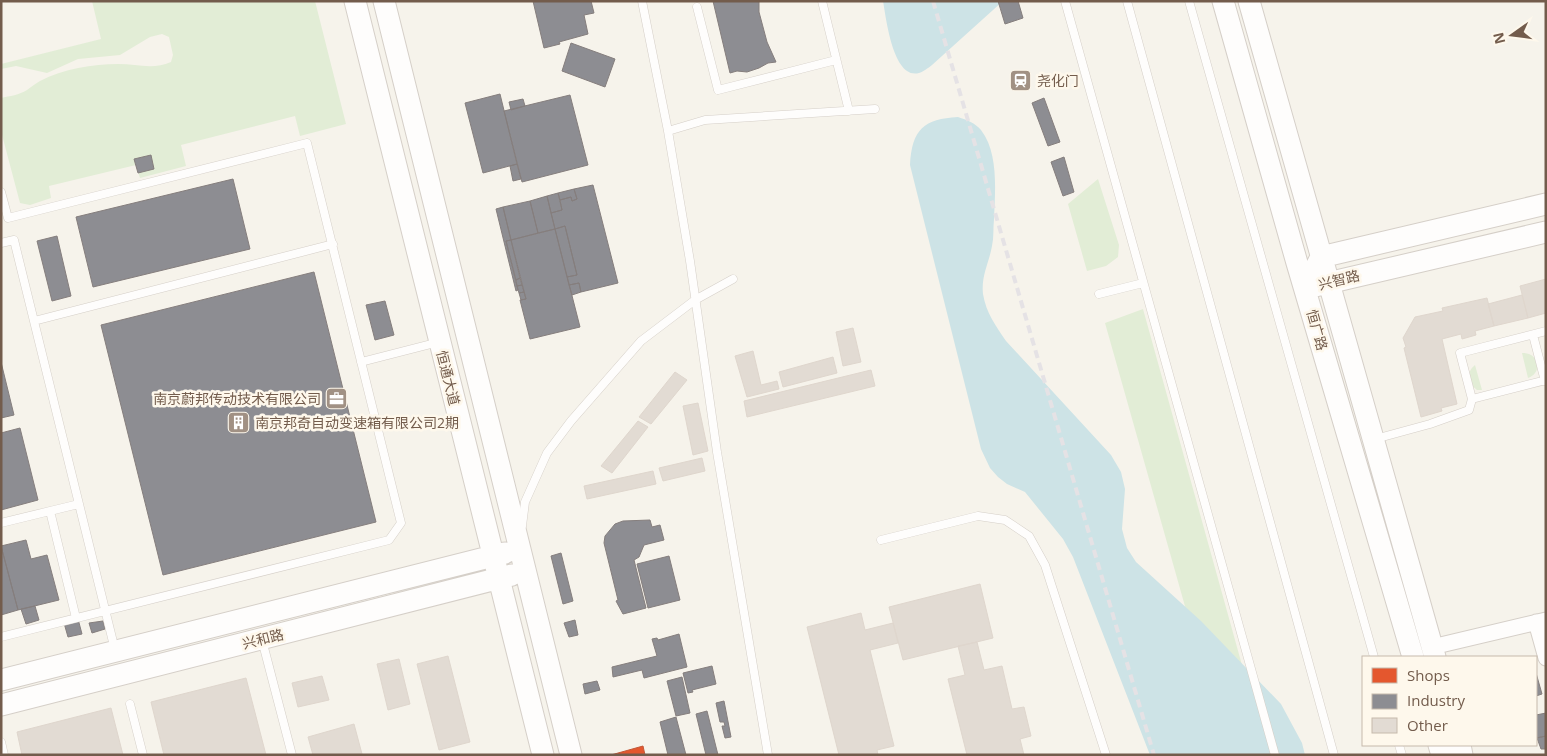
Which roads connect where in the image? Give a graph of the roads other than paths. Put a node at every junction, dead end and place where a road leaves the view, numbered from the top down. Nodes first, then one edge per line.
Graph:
1 (355, 1) edge
2 (384, 1) edge
3 (642, 1) edge
4 (822, 1) edge
5 (1065, 1) edge
6 (1127, 1) edge
7 (1188, 1) edge
8 (1224, 1) edge
9 (1249, 1) edge
10 (697, 7) dead end
11 (836, 60) junction
12 (875, 109) dead end
13 (849, 111) junction
14 (668, 131) junction
15 (1, 192) edge
16 (1546, 204) edge
17 (1546, 232) edge
18 (1, 243) edge
19 (332, 244) junction
20 (1321, 257) junction
21 (733, 279) dead end
22 (1328, 282) junction
23 (1143, 283) junction
24 (1305, 289) junction
25 (1099, 294) dead end
26 (695, 300) junction
27 (34, 321) junction
28 (1546, 332) edge
29 (1533, 335) junction
30 (439, 342) junction
31 (362, 362) junction
32 (1545, 380) edge
33 (1472, 398) junction
34 (1374, 439) junction
35 (79, 504) junction
36 (50, 511) junction
37 (1, 523) edge
38 (881, 540) dead end
39 (520, 549) junction
40 (492, 556) junction
41 (525, 572) junction
42 (498, 579) junction
43 (106, 611) junction
44 (76, 618) junction
45 (1541, 621) edge
46 (1, 637) edge
47 (262, 639) junction
48 (116, 651) junction
49 (1433, 652) edge
50 (1374, 656) edge
51 (1413, 656) edge
52 (1546, 658) edge
53 (1, 680) edge
54 (130, 704) dead end
55 (1, 705) edge
56 (1, 742) edge
57 (4, 755) edge
58 (143, 755) edge
59 (292, 755) edge
60 (542, 755) edge
61 (571, 755) edge
62 (768, 755) edge
63 (1106, 755) edge
64 (1275, 755) edge
65 (1334, 755) edge

1 - 30 main road, 恒通大道
2 - 39 main road, 恒通大道
3 - 14 lane
4 - 11 lane
5 - 23 lane
6 - 65 lane
7 - 50 lane
8 - 24 main road, 恒广路
9 - 20 main road, 恒广路
10 - 11 lane
11 - 13 lane
12 - 13 lane
13 - 14 lane
14 - 26 lane
15 - 19 lane
16 - 20 main road, 兴智路
17 - 22 main road, 兴智路
18 - 27 lane
19 - 27 lane
19 - 31 lane
20 - 22 main road, 恒广路
20 - 24 main road, 兴智路
21 - 26 lane
22 - 24 main road, 兴智路
22 - 34 main road, 恒广路
23 - 25 lane
23 - 64 lane
24 - 51 main road, 恒广路
26 - 39 lane
26 - 62 lane
27 - 35 lane
28 - 29 lane
29 - 32 lane
29 - 33 lane
30 - 31 lane
30 - 40 main road, 恒通大道
31 - 43 lane
32 - 33 lane
33 - 34 lane
34 - 49 main road, 恒广路
35 - 36 lane
35 - 43 lane
36 - 37 lane
36 - 44 lane
38 - 63 lane
39 - 40 main road, 兴和路
39 - 41 main road, 恒通大道
40 - 42 main road, 恒通大道
40 - 48 main road, 兴和路
41 - 42 main road, 兴和路
41 - 61 main road, 恒通大道
42 - 47 main road, 兴和路
42 - 60 main road, 恒通大道
43 - 44 lane
43 - 48 lane
44 - 46 lane
45 - 49 street
45 - 52 street
47 - 55 main road, 兴和路
47 - 59 lane
48 - 53 main road, 兴和路
54 - 58 lane
56 - 57 lane

